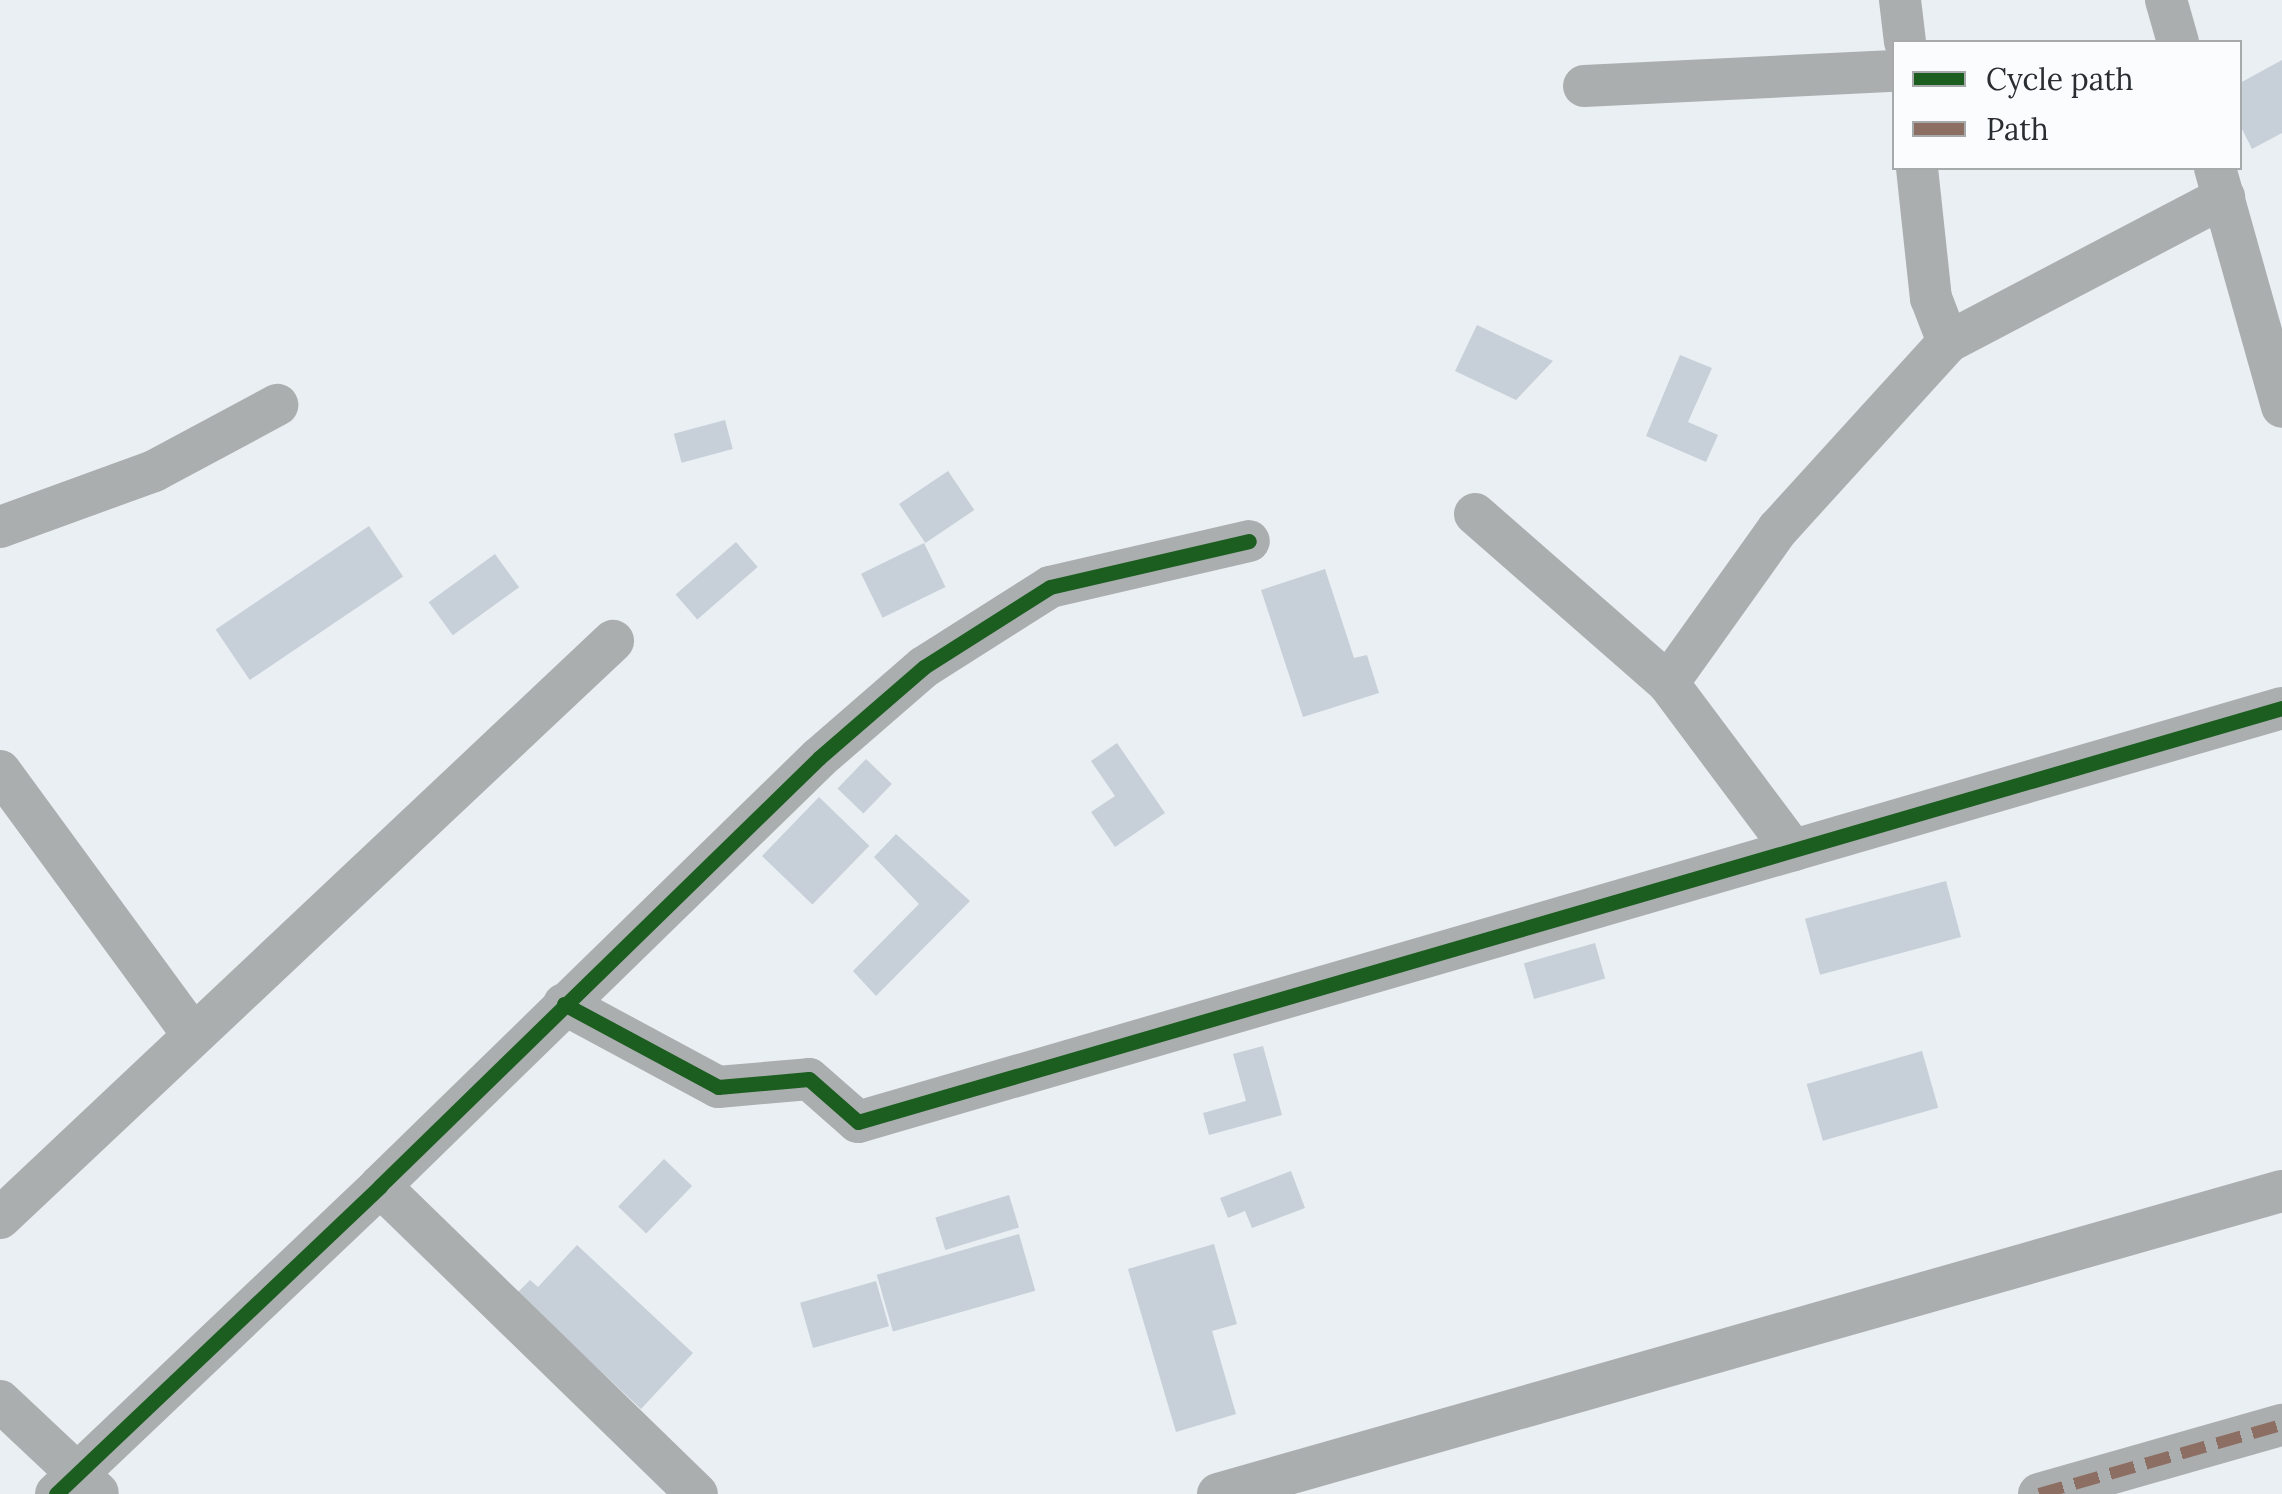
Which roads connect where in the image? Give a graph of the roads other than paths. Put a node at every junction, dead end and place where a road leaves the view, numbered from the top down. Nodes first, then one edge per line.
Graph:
1 (1900, 0) edge
2 (2166, 0) edge
3 (1904, 40) edge
4 (2177, 40) edge
5 (1892, 71) edge
6 (1584, 86) dead end
7 (1918, 170) edge
8 (2220, 182) edge
9 (2264, 275) edge
10 (1948, 342) junction
11 (277, 406) dead end
12 (2282, 407) edge
13 (1475, 514) dead end
14 (0, 527) edge
15 (1249, 540) dead end
16 (613, 642) dead end
17 (1668, 683) junction
18 (2282, 708) edge
19 (0, 771) edge
20 (1794, 850) junction
21 (564, 1004) junction
22 (192, 1033) junction
23 (380, 1186) junction
24 (2282, 1190) edge
25 (0, 1218) edge
26 (0, 1401) edge
27 (2282, 1424) edge
28 (77, 1487) edge
29 (696, 1494) edge
30 (1218, 1494) edge
31 (2039, 1494) edge

1 - 3 street
2 - 4 street
5 - 6 street
7 - 10 street
8 - 9 street
8 - 10 street
9 - 12 street
10 - 17 street
11 - 14 street
13 - 17 street
15 - 21 street
16 - 22 street
17 - 20 street
18 - 20 street
19 - 22 street
20 - 21 street
21 - 23 street
22 - 25 street
23 - 28 street
23 - 29 street
24 - 30 street
26 - 28 street
27 - 31 street

